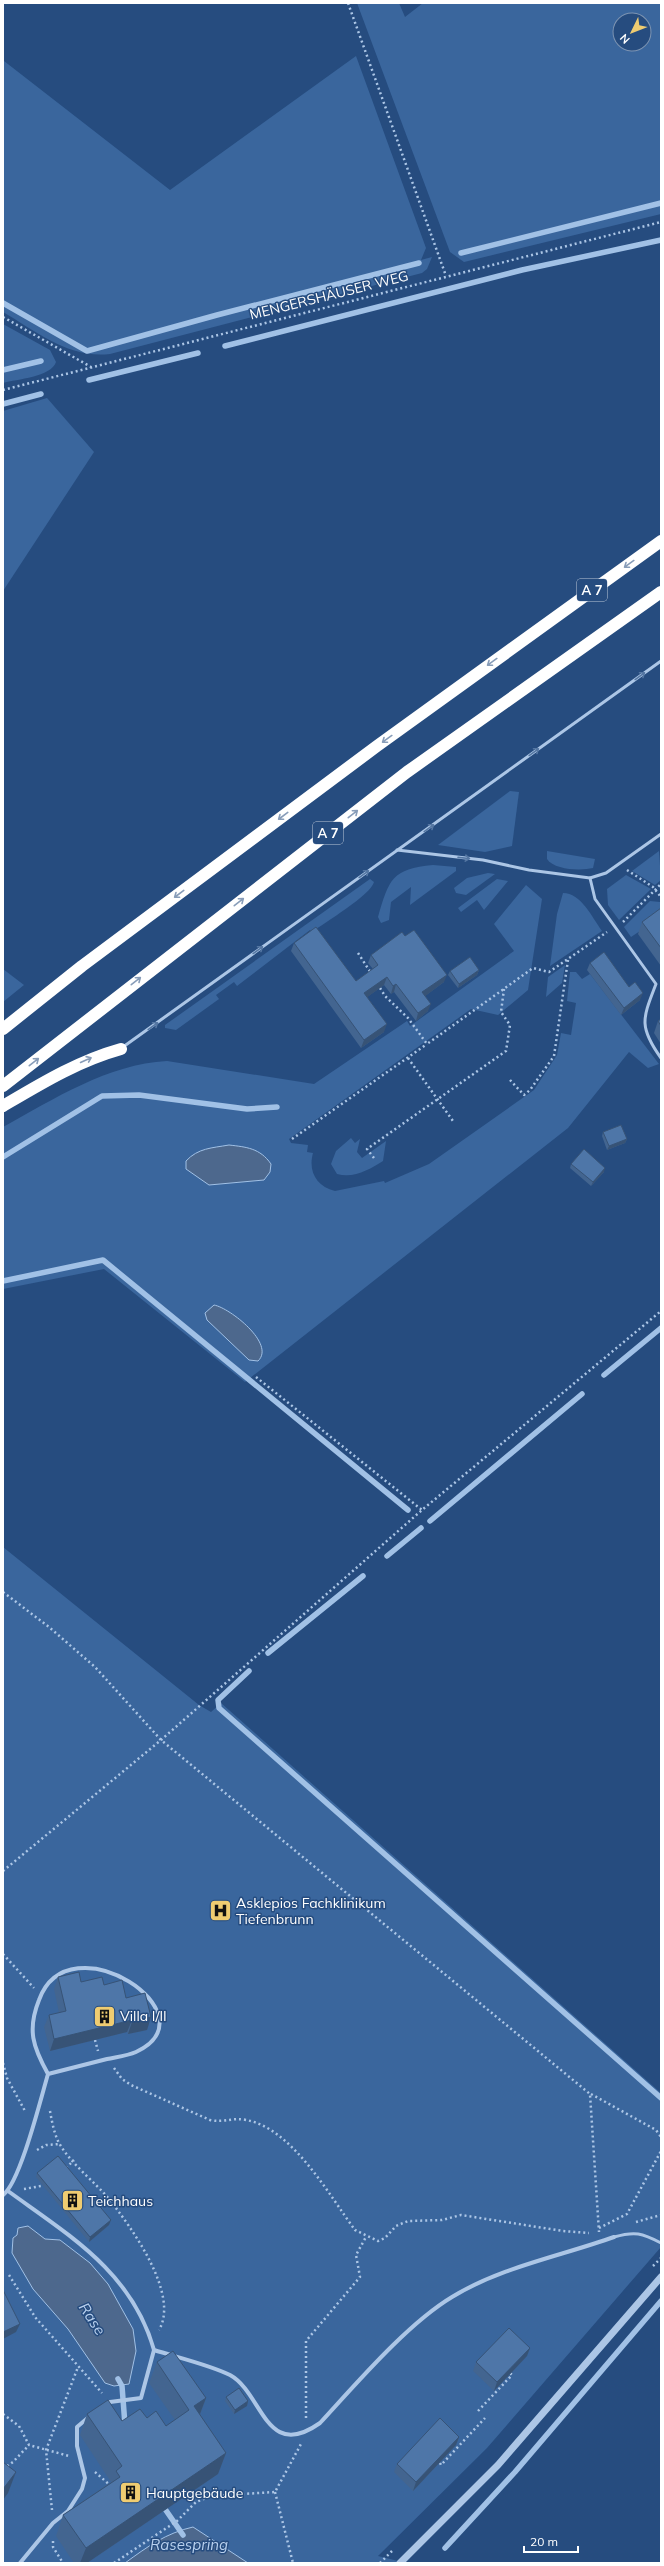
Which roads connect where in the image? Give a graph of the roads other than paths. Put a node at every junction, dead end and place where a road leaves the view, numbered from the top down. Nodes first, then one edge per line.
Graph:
1 (661, 542) edge
2 (661, 592) edge
3 (661, 661) edge
4 (661, 834) edge
5 (397, 850) junction
6 (590, 878) junction
7 (3, 1029) edge
8 (121, 1048) joint
9 (661, 1058) edge
10 (3, 1086) edge
11 (3, 1106) edge
12 (48, 2074) junction
13 (8, 2191) junction
14 (3, 2195) edge
15 (614, 2237) joint
16 (661, 2243) edge
17 (661, 2277) edge
18 (154, 2350) junction
19 (99, 2410) edge
20 (93, 2414) edge
21 (20, 2563) edge
22 (400, 2563) edge

1 -> 7 highway, A 7
10 -> 2 highway, A 7
5 -> 3 lane
4 - 6 lane
5 -> 6 lane
8 -> 5 lane
6 - 9 lane
11 -> 8 highway
12 - 12 street
12 - 13 street
13 - 14 street
13 - 18 street
15 - 16 lane
15 - 18 street
17 - 22 street
18 - 19 street
20 - 21 street

